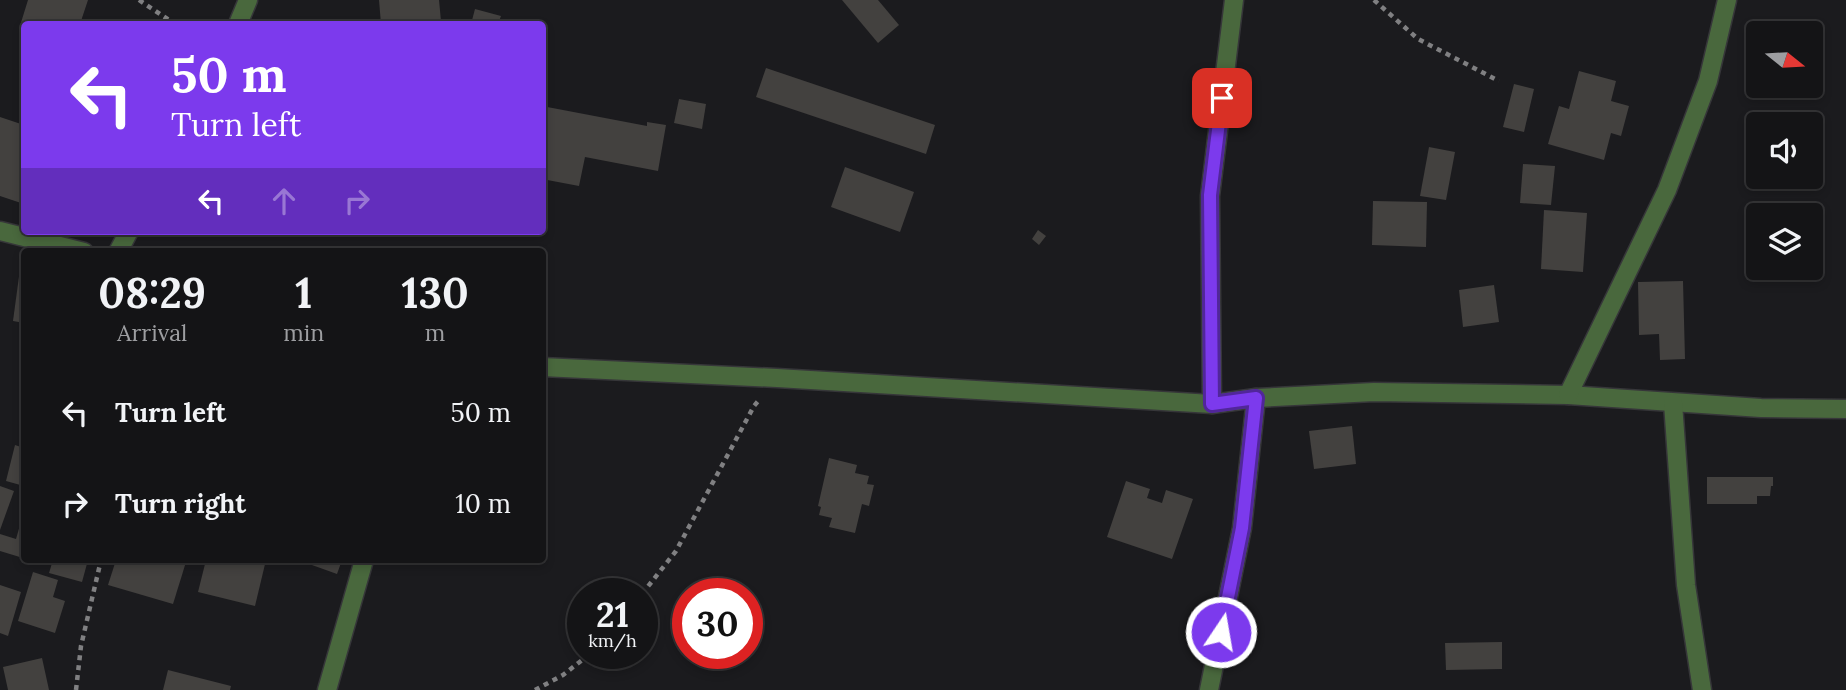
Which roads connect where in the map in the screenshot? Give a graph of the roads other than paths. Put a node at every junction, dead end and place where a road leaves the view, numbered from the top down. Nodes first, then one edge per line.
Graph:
1 (248, 0) edge
2 (1234, 0) edge
3 (1727, 0) edge
4 (239, 21) edge
5 (1, 236) edge
6 (63, 248) edge
7 (546, 367) edge
8 (1568, 395) junction
9 (1256, 398) junction
10 (1673, 403) junction
11 (1212, 404) junction
12 (1846, 409) edge
13 (363, 563) edge
14 (327, 690) edge
15 (1209, 690) edge
16 (1702, 690) edge

1 - 4 street
2 - 11 street
3 - 8 street
5 - 6 street
7 - 11 street
8 - 9 street
8 - 10 street
9 - 11 street
9 - 15 street
10 - 12 street
10 - 16 street
13 - 14 street

